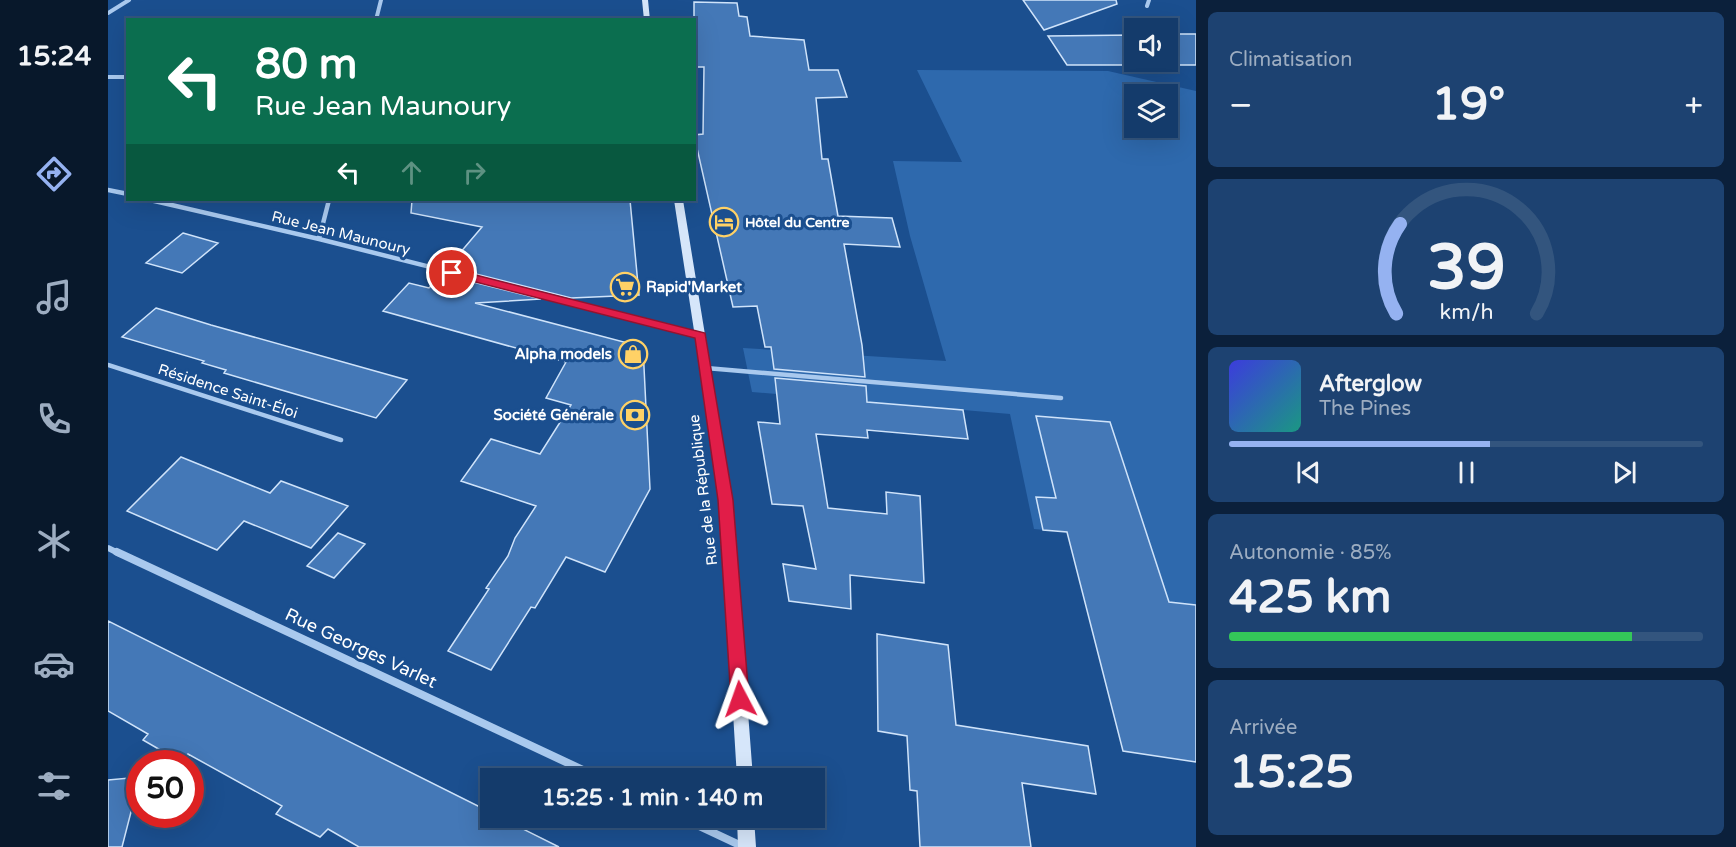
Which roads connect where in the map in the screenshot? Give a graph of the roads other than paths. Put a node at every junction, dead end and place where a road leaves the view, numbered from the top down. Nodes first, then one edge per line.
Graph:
1 (129, 0) edge
2 (381, 0) edge
3 (645, 0) edge
4 (1149, 0) edge
5 (1147, 6) dead end
6 (108, 13) edge
7 (376, 18) edge
8 (648, 18) edge
9 (108, 77) edge
10 (126, 77) edge
11 (108, 190) edge
12 (126, 194) edge
13 (154, 201) edge
14 (329, 201) edge
15 (678, 201) edge
16 (319, 239) junction
17 (701, 336) junction
18 (108, 365) edge
19 (706, 368) junction
20 (1061, 398) dead end
21 (341, 440) dead end
22 (108, 548) edge
23 (579, 768) edge
24 (743, 768) edge
25 (704, 828) edge
26 (746, 828) edge
27 (746, 847) edge

1 - 6 street
2 - 7 street
3 - 8 main road
4 - 5 street
9 - 10 street
11 - 12 street
13 - 16 street, Rue Jean Maunoury
14 - 16 street
15 - 17 main road, Rue de la République
16 - 17 street, Rue Jean Maunoury
17 - 19 main road, Rue de la République
18 - 21 lane, Résidence Saint-Éloi
19 - 20 lane
19 - 24 main road, Rue de la République
22 - 23 street, Rue Georges Varlet
25 - 27 street
26 - 27 main road

